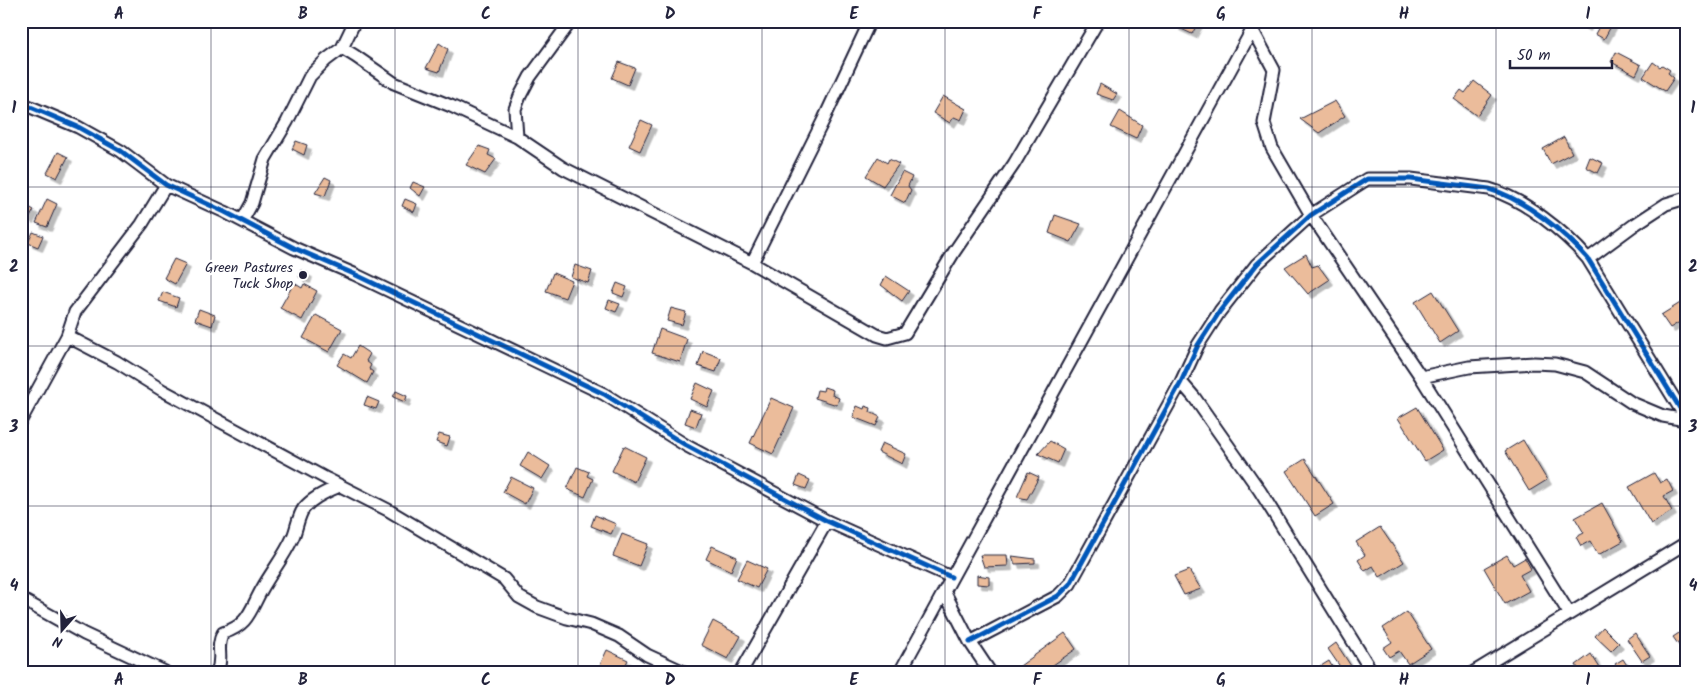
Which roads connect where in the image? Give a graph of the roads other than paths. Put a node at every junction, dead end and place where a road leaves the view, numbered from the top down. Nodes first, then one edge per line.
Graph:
1 (355, 21) edge
2 (571, 21) edge
3 (870, 21) edge
4 (1098, 21) edge
5 (1255, 25) edge
6 (342, 48) junction
7 (21, 103) edge
8 (517, 137) junction
9 (166, 185) junction
10 (1686, 198) edge
11 (1311, 215) junction
12 (242, 221) junction
13 (1588, 259) junction
14 (752, 263) junction
15 (67, 336) junction
16 (1421, 376) junction
17 (1181, 382) junction
18 (1686, 419) edge
19 (21, 420) edge
20 (339, 486) junction
21 (827, 521) junction
22 (1686, 543) edge
23 (951, 577) junction
24 (945, 593) junction
25 (21, 599) edge
26 (1569, 613) junction
27 (970, 642) junction
28 (165, 672) edge
29 (217, 672) edge
30 (684, 672) edge
31 (741, 672) edge
32 (900, 672) edge
33 (990, 672) edge
34 (1372, 672) edge
35 (1474, 672) edge

1 - 6 street
2 - 8 street
3 - 14 street
4 - 14 street
5 - 11 street
5 - 23 street
6 - 8 street
6 - 12 street
7 - 9 street
8 - 14 street
9 - 12 street
9 - 15 street
10 - 13 street
11 - 13 street
11 - 16 street
11 - 17 street
12 - 21 street
13 - 18 street
15 - 19 street
15 - 20 street
16 - 18 street
16 - 26 street
17 - 27 street
17 - 34 street
20 - 29 street
20 - 30 street
21 - 23 street
21 - 31 street
22 - 26 street
23 - 24 street
24 - 27 street
24 - 32 street
25 - 28 street
26 - 35 street
27 - 33 street

